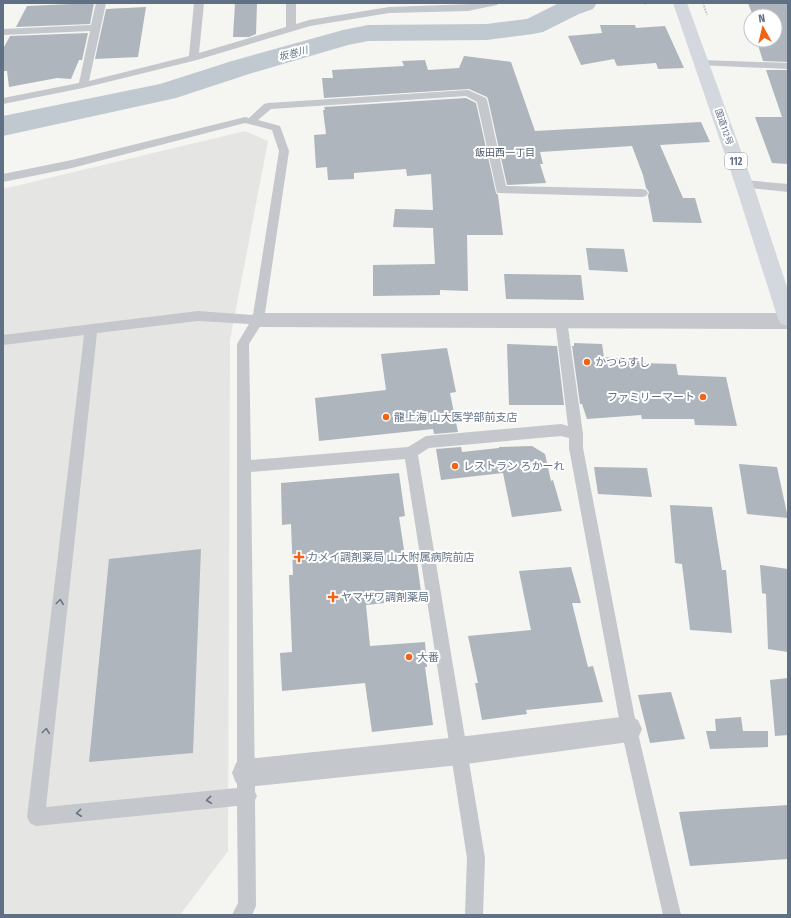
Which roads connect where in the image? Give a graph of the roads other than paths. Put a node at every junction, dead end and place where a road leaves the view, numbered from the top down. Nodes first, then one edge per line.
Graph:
1 (101, 3) edge
2 (199, 3) edge
3 (291, 3) edge
4 (494, 3) edge
5 (680, 3) edge
6 (95, 28) junction
7 (291, 29) junction
8 (3, 32) edge
9 (194, 58) junction
10 (702, 63) junction
11 (788, 66) edge
12 (83, 85) junction
13 (3, 101) edge
14 (251, 121) junction
15 (3, 178) edge
16 (744, 184) junction
17 (788, 188) edge
18 (642, 193) dead end
19 (258, 320) junction
20 (561, 320) junction
21 (788, 320) edge
22 (91, 329) junction
23 (3, 340) edge
24 (576, 434) junction
25 (411, 453) junction
26 (244, 467) junction
27 (629, 730) junction
28 (459, 751) junction
29 (247, 785) junction
30 (241, 915) edge
31 (474, 915) edge
32 (672, 915) edge

1 - 6 lane
2 - 9 lane
3 - 7 lane
4 - 7 lane
5 - 10 highway, 国道112号 / 112
6 - 8 lane
6 - 12 lane
7 - 9 lane
9 - 12 lane
10 - 11 lane
10 - 16 highway, 国道112号 / 112
12 - 13 lane
14 - 15 lane
14 - 18 lane
14 - 19 lane
16 - 17 lane
16 - 21 highway, 国道112号 / 112
19 - 20 street
19 - 22 lane
19 - 26 lane
20 - 21 street
20 - 24 lane
22 - 23 lane
29 -> 22 lane
24 - 25 lane
24 - 27 lane
25 - 26 lane
25 - 28 lane
26 - 29 lane
27 - 28 street
27 - 32 lane
28 - 29 street
28 - 31 lane
29 - 30 lane

